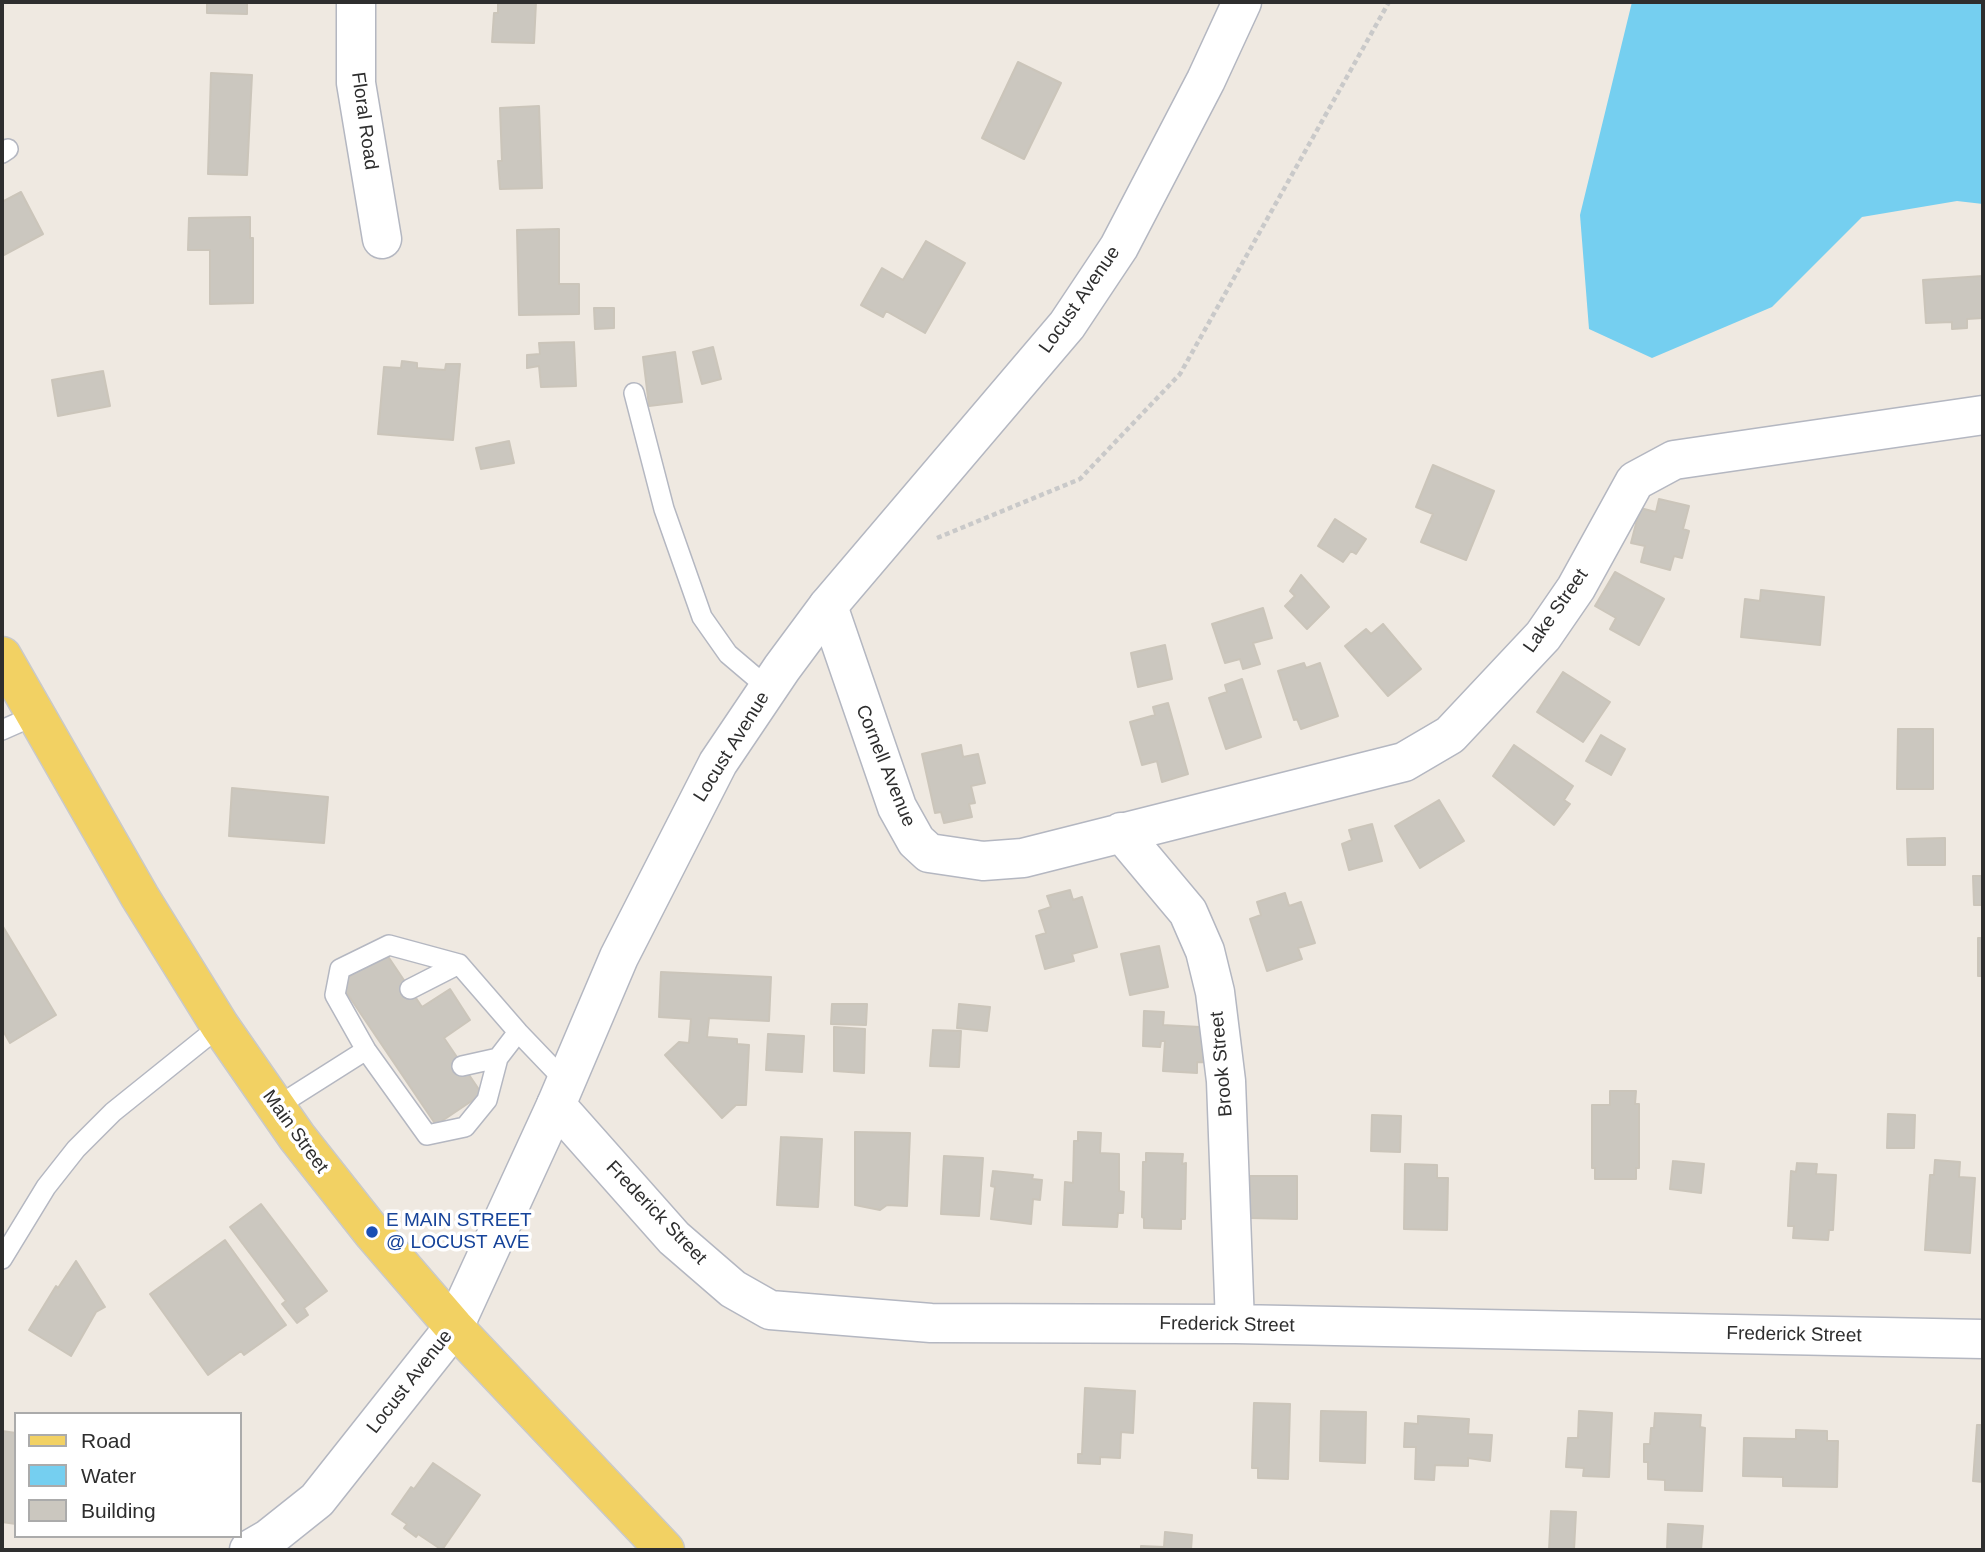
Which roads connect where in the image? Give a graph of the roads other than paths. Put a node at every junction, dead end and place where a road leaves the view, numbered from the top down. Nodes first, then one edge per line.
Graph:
1 (355, 2) edge
2 (1242, 2) edge
3 (382, 239) dead end
4 (634, 393) dead end
5 (1983, 415) edge
6 (828, 606) junction
7 (2, 656) edge
8 (768, 688) junction
9 (19, 723) edge
10 (1121, 832) junction
11 (459, 964) junction
12 (410, 989) dead end
13 (220, 1026) junction
14 (518, 1032) junction
15 (366, 1050) junction
16 (498, 1058) junction
17 (463, 1066) dead end
18 (561, 1093) junction
19 (276, 1107) junction
20 (2, 1259) edge
21 (1234, 1324) junction
22 (454, 1327) junction
23 (1983, 1339) edge
24 (249, 1550) edge
25 (665, 1550) edge

1 - 3 street, Floral Road
2 - 6 street, Locust Avenue
4 - 8 lane
5 - 10 street, Lake Street
6 - 8 street, Locust Avenue
6 - 10 street, Cornell Avenue
7 - 9 main road, Main Street
8 - 18 street, Locust Avenue
9 - 13 main road, Main Street
10 - 21 street, Brook Street
11 - 12 lane
11 - 14 lane
11 - 15 lane
13 - 19 main road, Main Street
13 - 20 lane
14 - 16 lane
14 - 18 lane
15 - 16 lane
15 - 19 lane
16 - 17 lane
18 - 21 street, Frederick Street
18 - 22 street, Locust Avenue
19 - 22 main road, Main Street
21 - 23 street, Frederick Street
22 - 24 street, Locust Avenue
22 - 25 main road, Main Street

